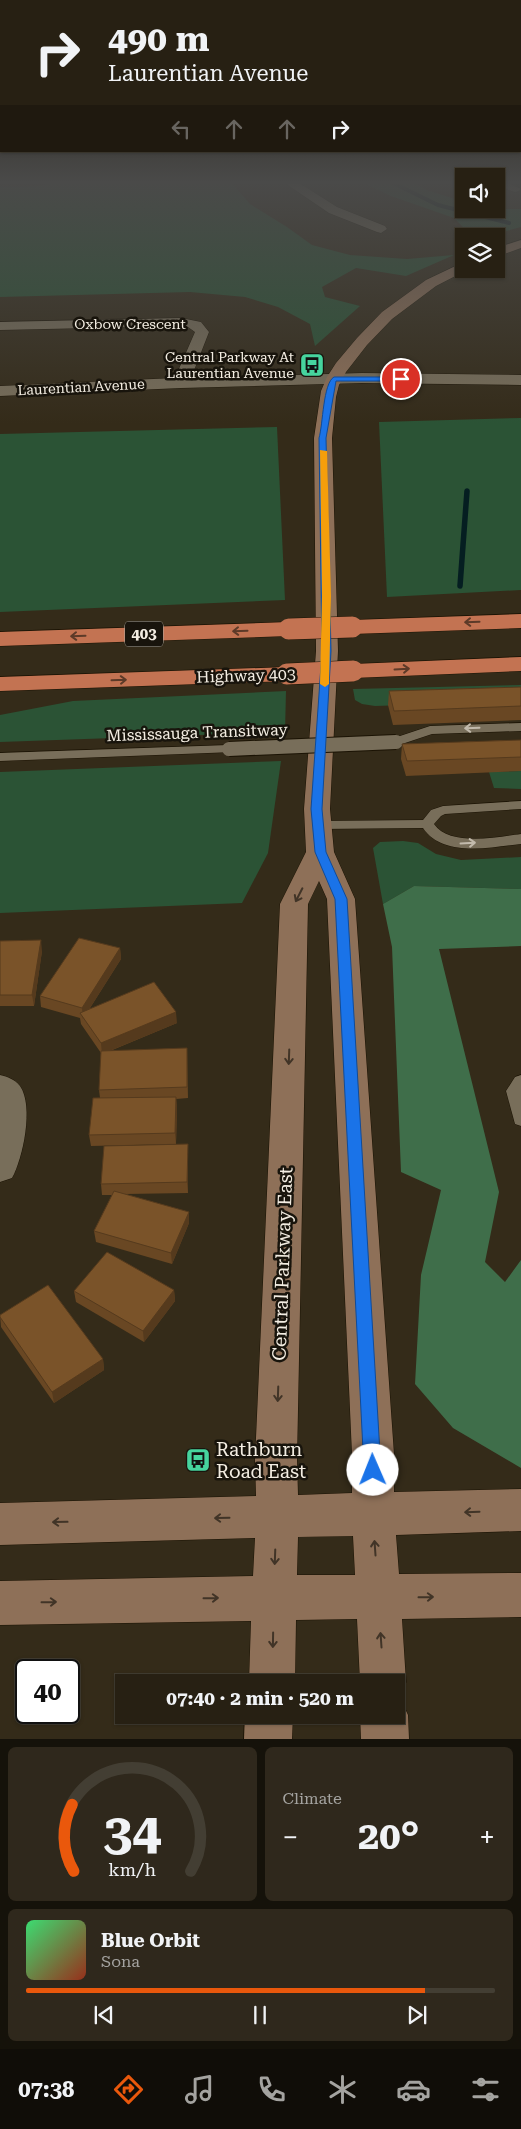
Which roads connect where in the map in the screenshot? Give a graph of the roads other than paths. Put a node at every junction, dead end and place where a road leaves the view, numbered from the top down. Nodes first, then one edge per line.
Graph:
1 (455, 270) edge
2 (0, 326) edge
3 (520, 375) edge
4 (334, 379) junction
5 (181, 383) junction
6 (0, 391) edge
7 (521, 621) edge
8 (0, 639) edge
9 (521, 664) edge
10 (0, 684) edge
11 (521, 727) edge
12 (396, 742) junction
13 (434, 744) edge
14 (0, 757) edge
15 (521, 806) edge
16 (427, 824) junction
17 (319, 838) junction
18 (521, 839) edge
19 (521, 1082) edge
20 (0, 1087) edge
21 (521, 1119) edge
22 (0, 1168) edge
23 (521, 1510) edge
24 (373, 1515) junction
25 (277, 1517) junction
26 (0, 1524) edge
27 (521, 1595) edge
28 (378, 1597) junction
29 (273, 1598) junction
30 (0, 1604) edge
31 (272, 1674) edge
32 (383, 1674) edge
33 (269, 1724) edge
34 (384, 1724) edge
35 (268, 1739) edge
36 (385, 1739) edge

1 - 4 street, Central Parkway East
2 - 5 street, Oxbow Crescent
3 - 4 street, Laurentian Avenue
4 - 5 street, Laurentian Avenue
4 - 17 street, Central Parkway East
5 - 6 street, Laurentian Avenue
7 -> 8 highway, 403, bridge
10 -> 9 highway, Highway 403, bridge
11 -> 12 lane, Mississauga Transitway
12 - 13 lane, Mississauga Transitway
12 - 14 lane, Mississauga Transitway, bridge
15 - 16 lane
16 - 17 lane
16 -> 18 lane
17 - 24 street, Central Parkway East
17 -> 25 street, Central Parkway East
19 - 21 lane
20 - 22 street
23 -> 24 street
24 - 25 street
28 -> 24 street, Central Parkway East
25 -> 26 street
25 -> 29 street, Central Parkway East
28 -> 27 street
28 - 29 street
32 -> 28 street, Central Parkway East
30 -> 29 street
29 -> 31 street, Central Parkway East
33 - 35 street
34 - 36 street

